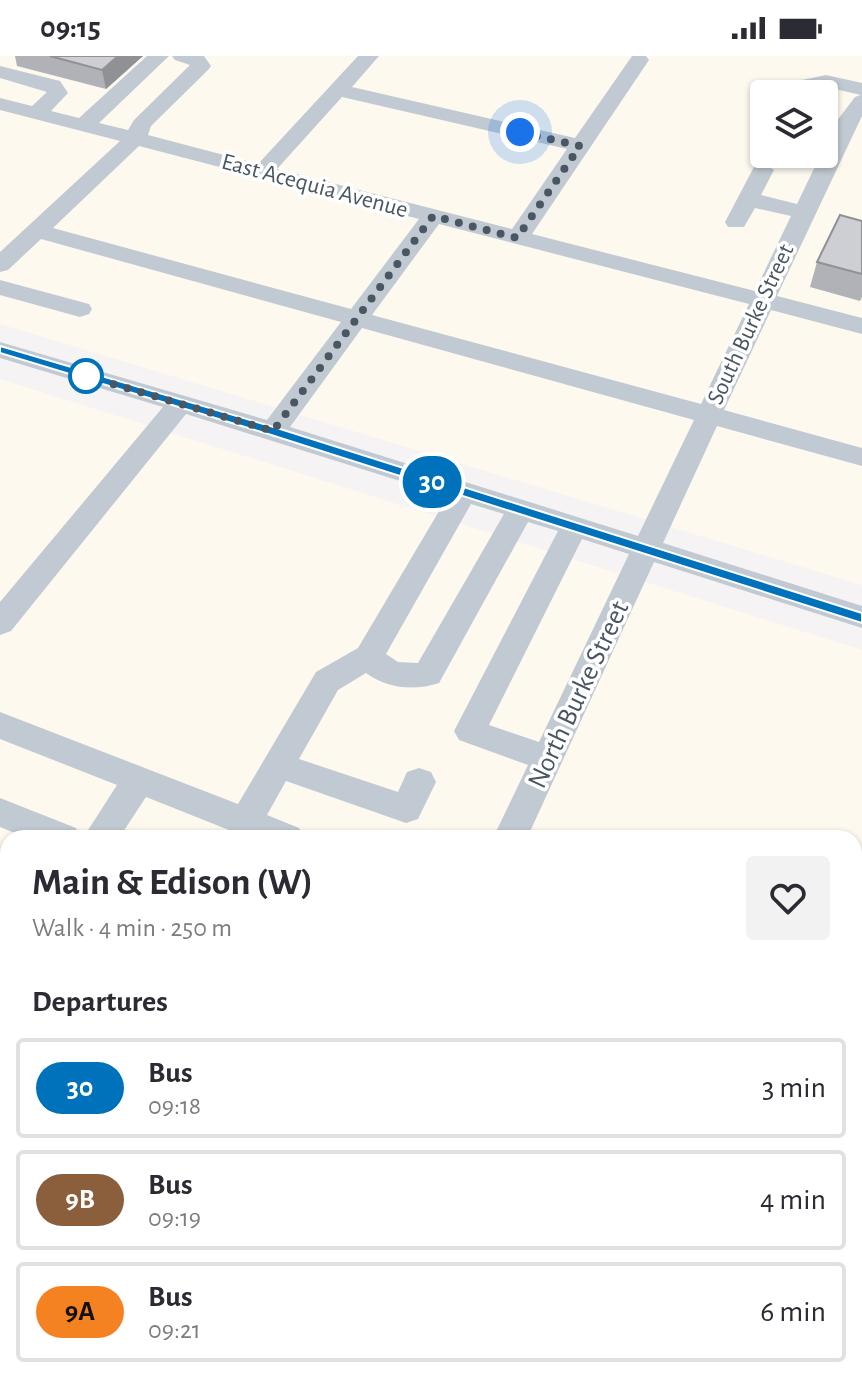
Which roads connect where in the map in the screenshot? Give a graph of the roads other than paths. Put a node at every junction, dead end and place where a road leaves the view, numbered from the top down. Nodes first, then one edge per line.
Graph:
1 (6, 56) edge
2 (159, 56) edge
3 (182, 56) edge
4 (369, 56) edge
5 (639, 60) dead end
6 (0, 61) edge
7 (0, 72) edge
8 (838, 84) edge
9 (862, 89) edge
10 (338, 90) junction
11 (0, 104) edge
12 (845, 112) edge
13 (36, 113) junction
14 (84, 125) junction
15 (838, 132) edge
16 (136, 138) junction
17 (580, 146) junction
18 (824, 168) edge
19 (763, 170) dead end
20 (262, 172) junction
21 (747, 199) junction
22 (803, 212) junction
23 (433, 216) junction
24 (736, 222) dead end
25 (36, 231) junction
26 (517, 238) junction
27 (0, 265) edge
28 (0, 287) edge
29 (761, 300) junction
30 (80, 309) dead end
31 (356, 318) junction
32 (862, 326) edge
33 (0, 350) edge
34 (180, 404) junction
35 (707, 414) junction
36 (273, 431) junction
37 (862, 457) edge
38 (464, 492) junction
39 (520, 510) junction
40 (574, 527) junction
41 (644, 549) junction
42 (862, 617) edge
43 (0, 623) edge
44 (369, 656) junction
45 (0, 725) edge
46 (547, 758) junction
47 (278, 765) junction
48 (139, 780) junction
49 (419, 782) dead end
50 (0, 812) edge
51 (245, 822) junction
52 (44, 830) edge
53 (105, 830) edge
54 (266, 830) edge
55 (514, 830) edge

1 - 6 street
2 - 14 street
3 - 16 street
4 - 10 street
5 - 17 street
7 - 13 street
8 - 9 street
10 - 17 street
10 - 20 street
11 - 13 street, East Acequia Avenue
12 - 15 street, South Burke Street
13 - 14 street, East Acequia Avenue
14 - 16 street, East Acequia Avenue
16 - 20 street, East Acequia Avenue
16 - 25 street
17 - 26 street
18 - 22 street, South Burke Street
19 - 21 street
20 - 23 street, East Acequia Avenue
21 - 22 street
21 - 24 street
22 - 29 street, South Burke Street
23 - 26 street, East Acequia Avenue
23 - 31 street
25 - 27 street
25 - 31 street
26 - 29 street, East Acequia Avenue
28 - 30 street
29 - 32 street, East Acequia Avenue
29 - 35 street, South Burke Street
31 - 35 street
31 - 36 street
33 - 34 street
34 - 36 street
34 - 43 street
35 - 37 street
35 - 41 street, South Burke Street
36 - 38 street
38 - 39 street
38 - 44 street
39 - 40 street
39 - 44 street
40 - 41 street
40 - 46 street
41 - 42 street
41 - 46 street, North Burke Street
44 - 47 street
45 - 48 street
46 - 55 street, North Burke Street
47 - 49 street
47 - 51 street
48 - 51 street
48 - 53 street
50 - 52 street
51 - 54 street

